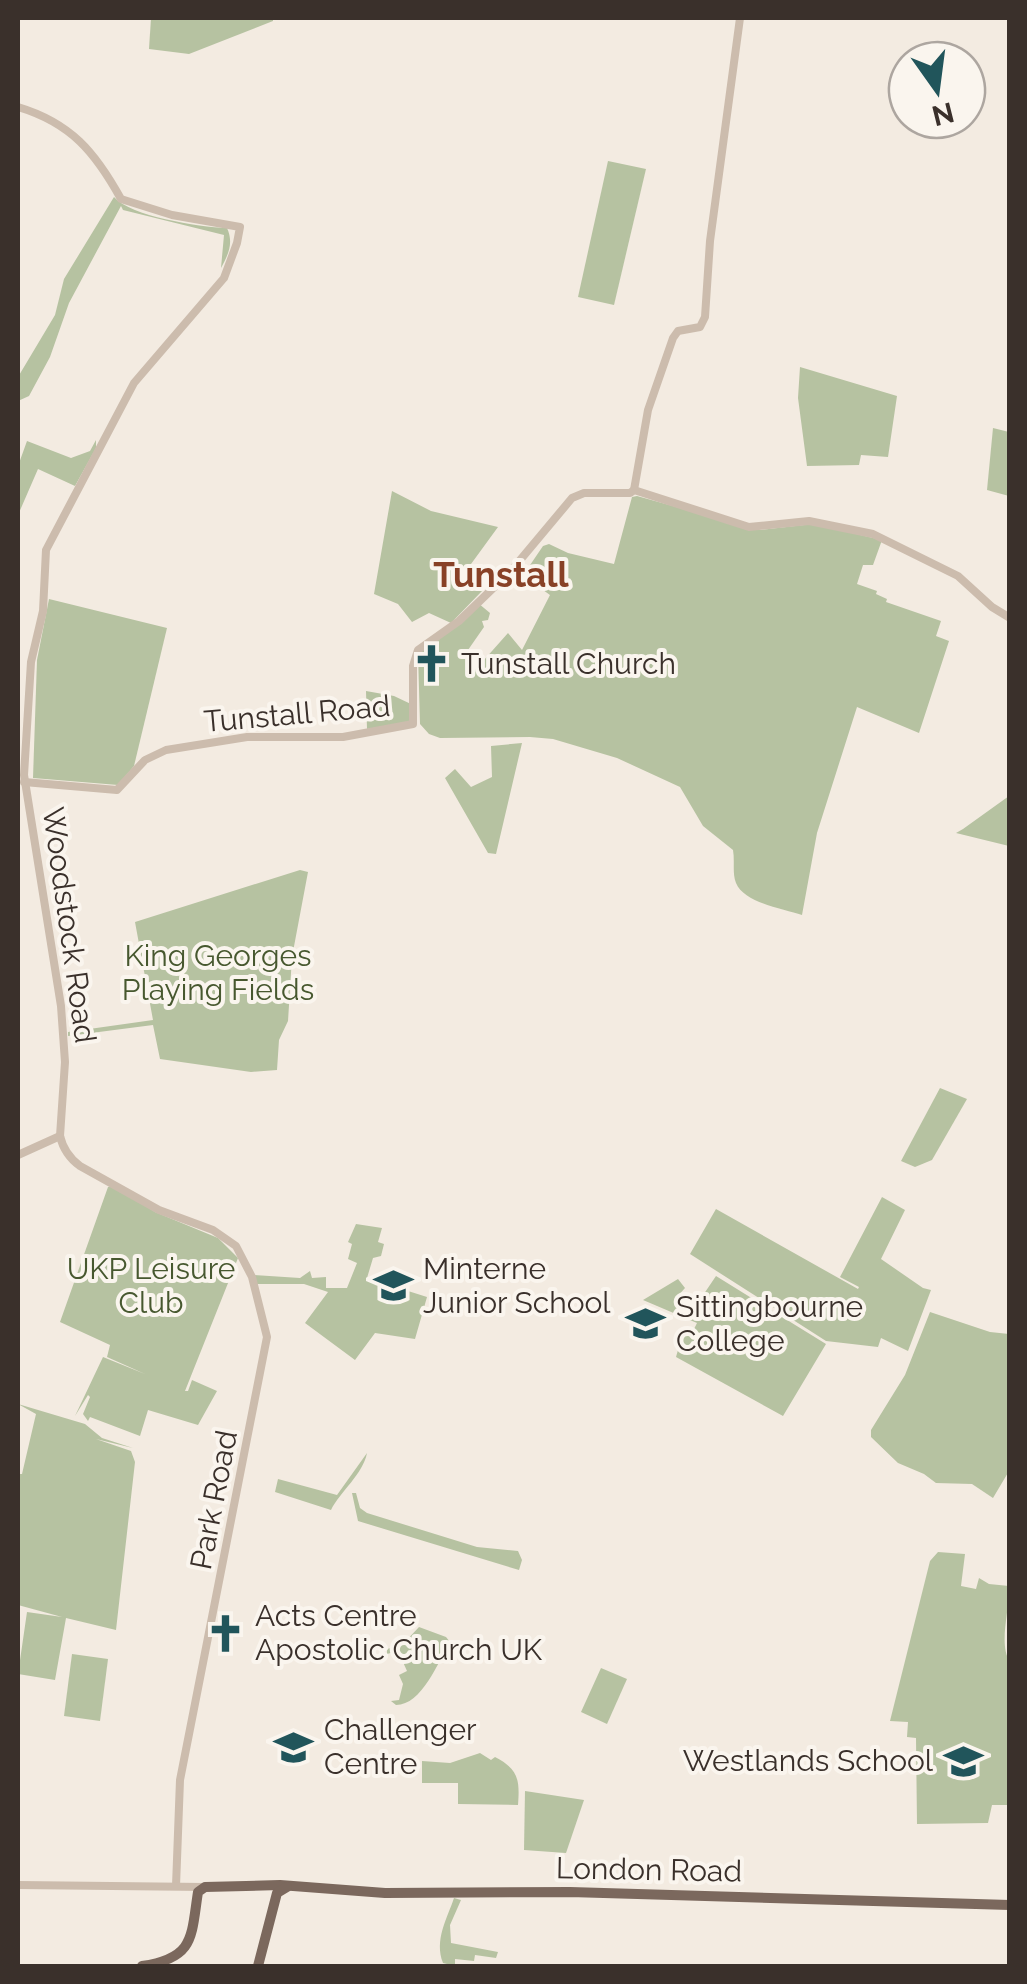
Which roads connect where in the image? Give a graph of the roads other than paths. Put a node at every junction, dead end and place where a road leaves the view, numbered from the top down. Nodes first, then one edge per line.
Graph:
1 (740, 18) edge
2 (18, 107) edge
3 (634, 490) junction
4 (1010, 618) edge
5 (24, 782) junction
6 (60, 1136) junction
7 (18, 1155) edge
8 (18, 1885) edge
9 (176, 1886) junction
10 (286, 1887) junction
11 (267, 1888) junction
12 (198, 1889) junction
13 (276, 1897) junction
14 (1010, 1905) edge
15 (184, 1949) junction
16 (163, 1962) junction
17 (142, 1966) edge
18 (179, 1966) edge
19 (258, 1966) edge

1 - 3 street
2 - 5 street, Woodstock Road
3 - 4 street
3 - 5 street, Tunstall Road
5 - 6 street, Woodstock Road
6 - 7 street
6 - 9 street, Park Road
8 - 9 street
9 - 12 street
10 - 11 main road, London Road
10 - 13 main road
10 - 14 main road, London Road
11 - 12 main road, London Road
11 - 13 main road
12 - 15 main road
13 - 19 main road
15 - 16 main road
15 - 18 main road
16 - 17 main road
16 - 18 main road

